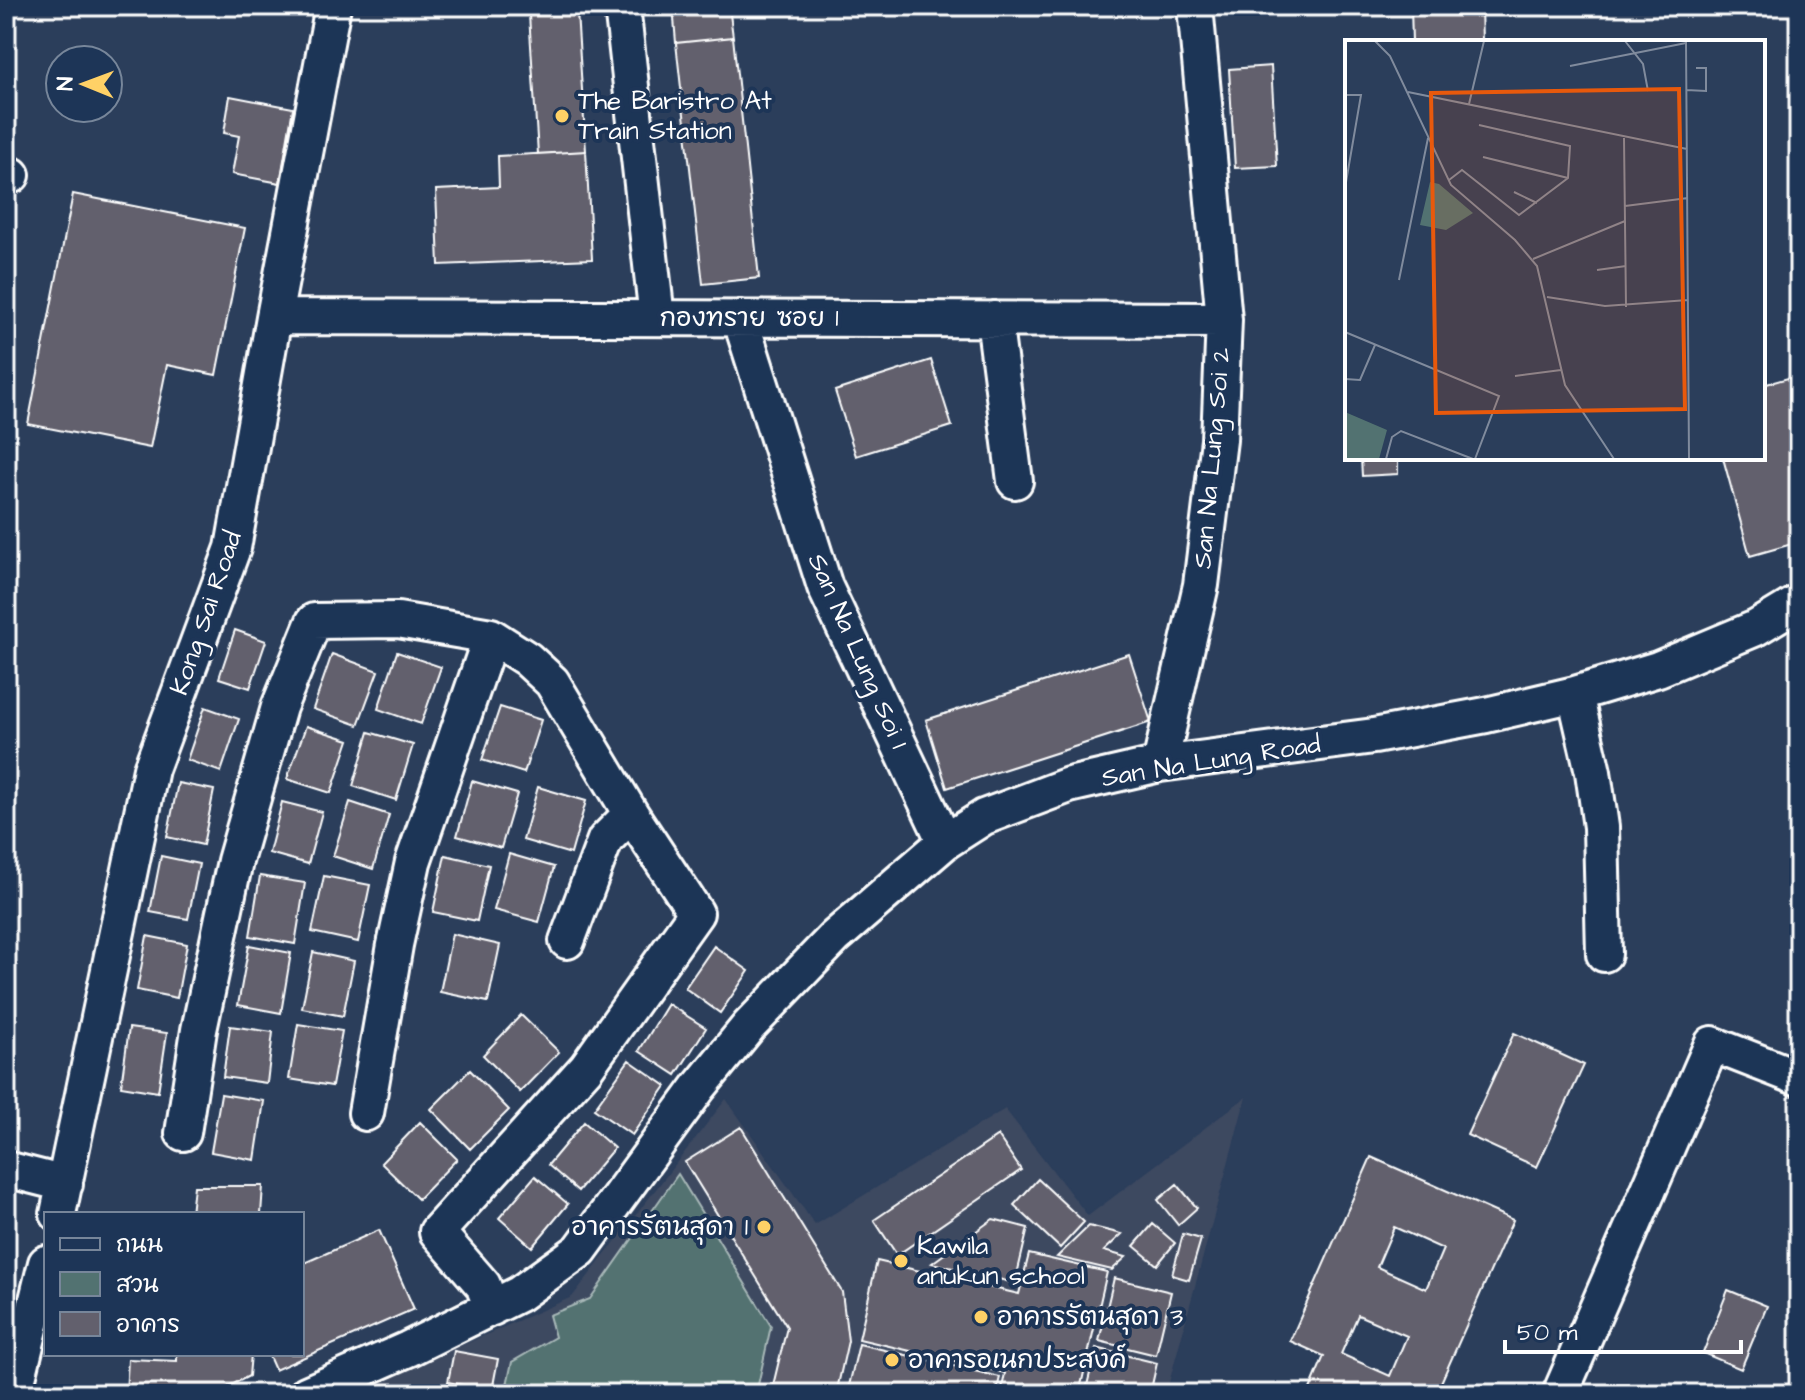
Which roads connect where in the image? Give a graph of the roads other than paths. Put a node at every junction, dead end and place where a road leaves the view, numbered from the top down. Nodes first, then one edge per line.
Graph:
1 (333, 6) edge
2 (622, 6) edge
3 (1195, 6) edge
4 (274, 317) junction
5 (657, 318) junction
6 (740, 318) junction
7 (994, 319) junction
8 (1224, 320) junction
9 (1015, 481) dead end
10 (1799, 602) edge
11 (491, 636) junction
12 (1575, 694) junction
13 (1160, 764) junction
14 (631, 814) junction
15 (945, 842) junction
16 (567, 941) dead end
17 (1604, 954) dead end
18 (1799, 1078) edge
19 (366, 1113) dead end
20 (183, 1133) dead end
21 (6, 1169) edge
22 (62, 1199) edge
23 (44, 1271) edge
24 (492, 1308) junction
25 (14, 1394) edge
26 (306, 1394) edge
27 (1560, 1394) edge

1 - 4 street, Kong Sai Road
2 - 5 street
3 - 8 street, San Na Lung Soi 2
4 - 5 street, กองทราย ซอย 1
4 - 22 street, Kong Sai Road
5 - 6 street, กองทราย ซอย 1
6 - 7 street, กองทราย ซอย 1
6 - 15 street, San Na Lung Soi 1
7 - 8 street, กองทราย ซอย 1
7 - 9 street
8 - 13 street, San Na Lung Soi 2
10 - 12 street, San Na Lung Road
11 - 14 street
11 - 19 street
11 - 20 street
12 - 13 street, San Na Lung Road
12 - 17 street
13 - 15 street, San Na Lung Road
14 - 16 street
14 - 24 street
15 - 24 street, San Na Lung Road
18 - 27 street
21 - 22 street
23 - 25 street
24 - 26 street, San Na Lung Road

